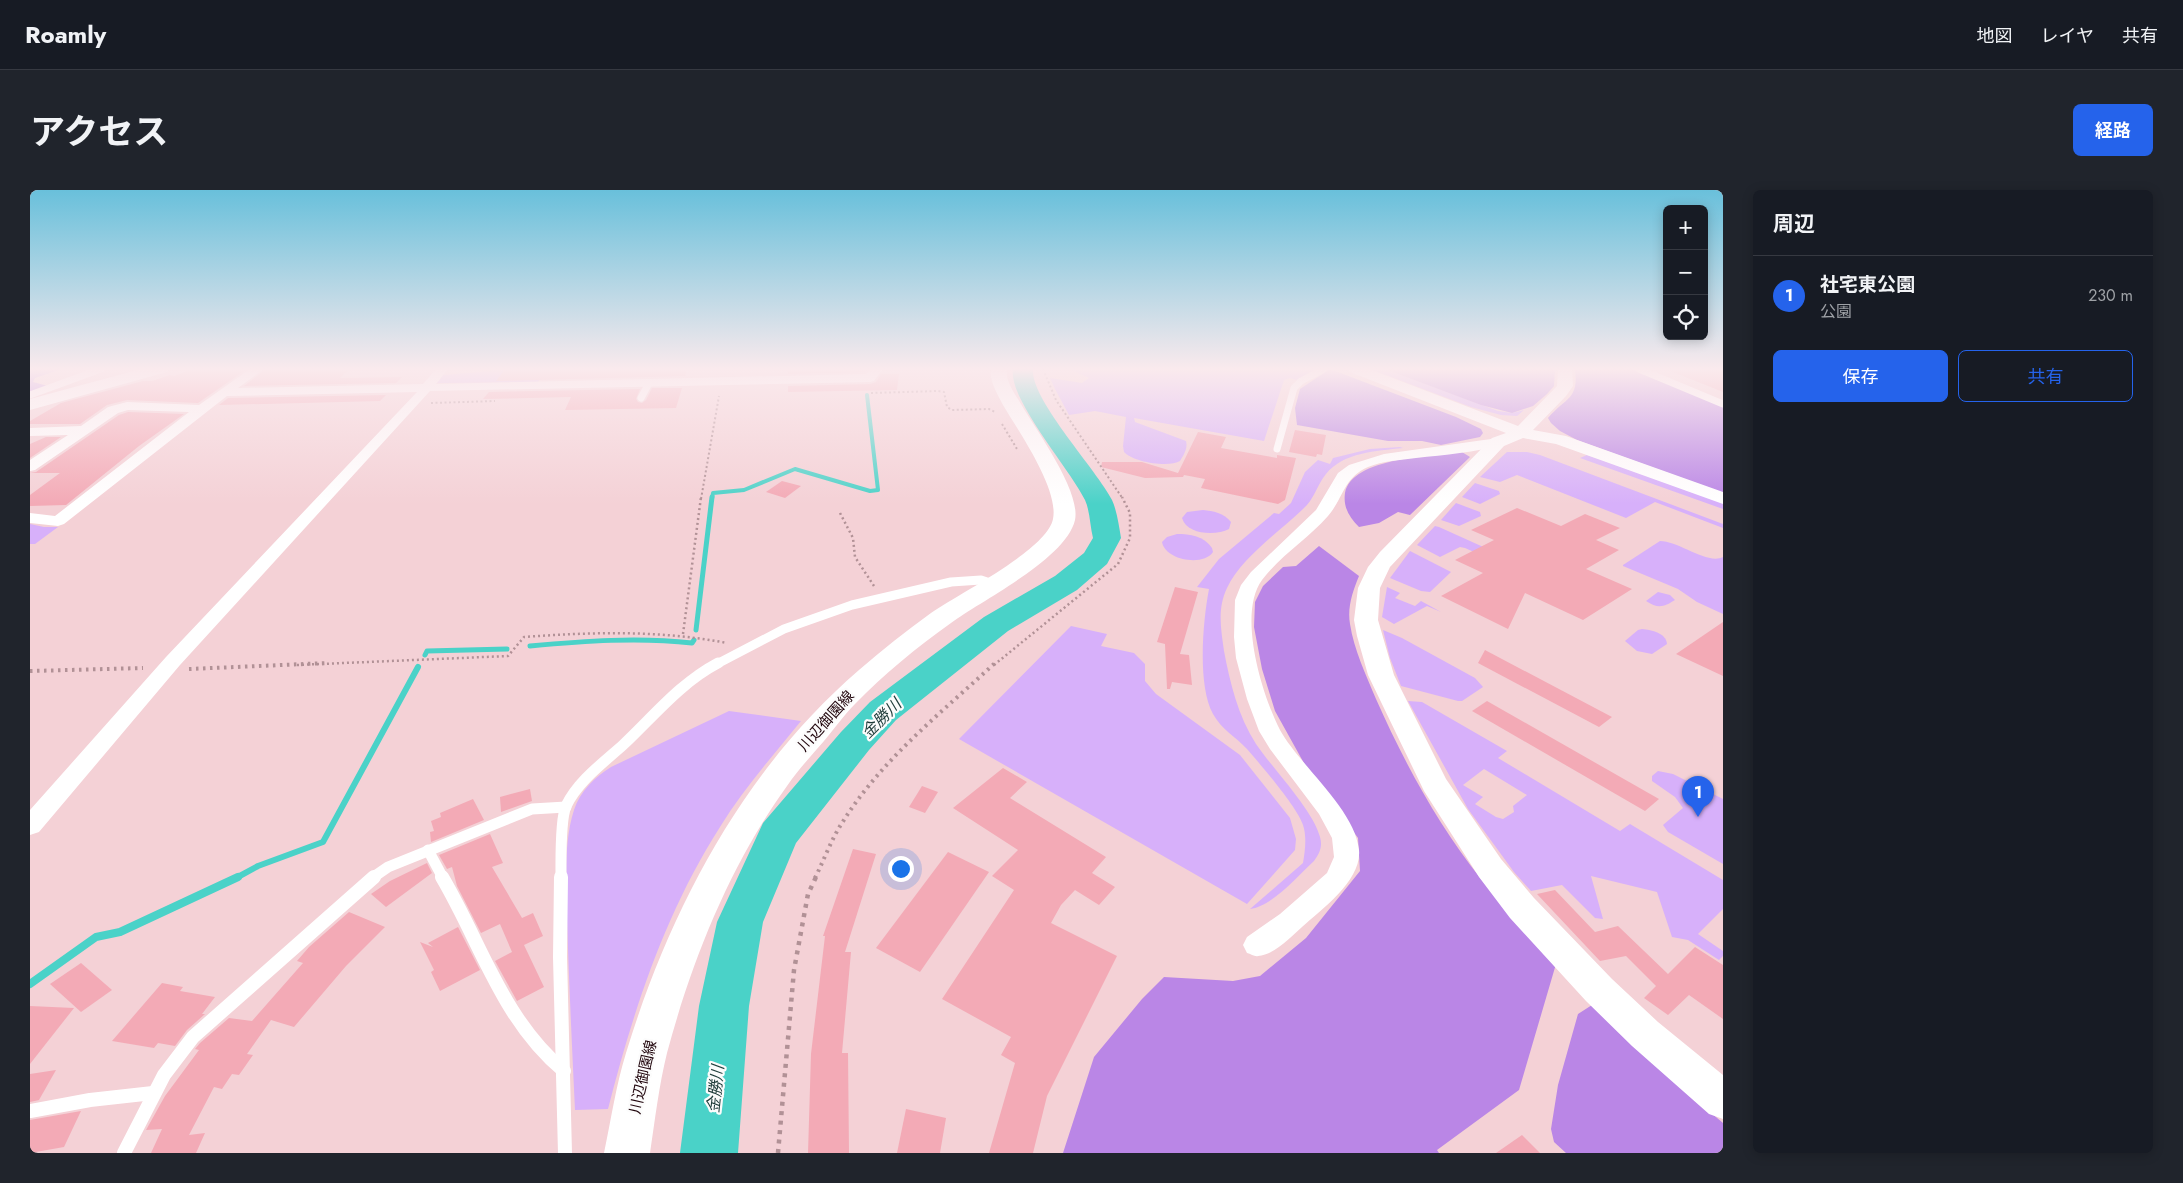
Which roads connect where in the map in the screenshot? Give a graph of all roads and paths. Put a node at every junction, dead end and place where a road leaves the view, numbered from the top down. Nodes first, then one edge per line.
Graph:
1 (106, 414) edge
2 (196, 414) edge
3 (403, 414) edge
4 (716, 414) edge
5 (1017, 414) edge
6 (1065, 414) edge
7 (1287, 414) edge
8 (1457, 414) edge
9 (1535, 414) edge
10 (83, 430) junction
11 (30, 432) edge
12 (1510, 437) junction
13 (1277, 449) dead end
14 (34, 461) edge
15 (1723, 498) edge
16 (840, 513) dead end
17 (1723, 514) edge
18 (30, 518) edge
19 (993, 584) junction
20 (884, 598) junction
21 (683, 634) junction
22 (743, 650) junction
23 (166, 668) junction
24 (30, 671) edge
25 (566, 807) junction
26 (30, 826) edge
27 (428, 850) junction
28 (1257, 945) dead end
29 (564, 1071) junction
30 (153, 1093) junction
31 (1723, 1100) edge
32 (30, 1111) edge
33 (124, 1153) edge
34 (565, 1153) edge
35 (627, 1153) edge
36 (778, 1153) edge

1 - 10 street
2 - 18 street
3 - 23 street
4 - 21 path
5 - 19 main road, 川辺御園線
6 - 36 path
7 - 13 lane
8 - 12 street
9 - 12 street
10 - 11 street
10 - 14 street
12 - 15 street
12 - 17 street
12 - 28 street
12 - 31 street
16 - 20 path
19 - 20 lane
19 - 35 main road, 川辺御園線
20 - 22 lane
21 - 22 path
21 - 23 path
22 - 25 lane
23 - 24 path
23 - 26 street
25 - 27 lane
25 - 29 lane
27 - 29 lane
27 - 30 lane
29 - 34 lane
30 - 32 lane
30 - 33 lane

